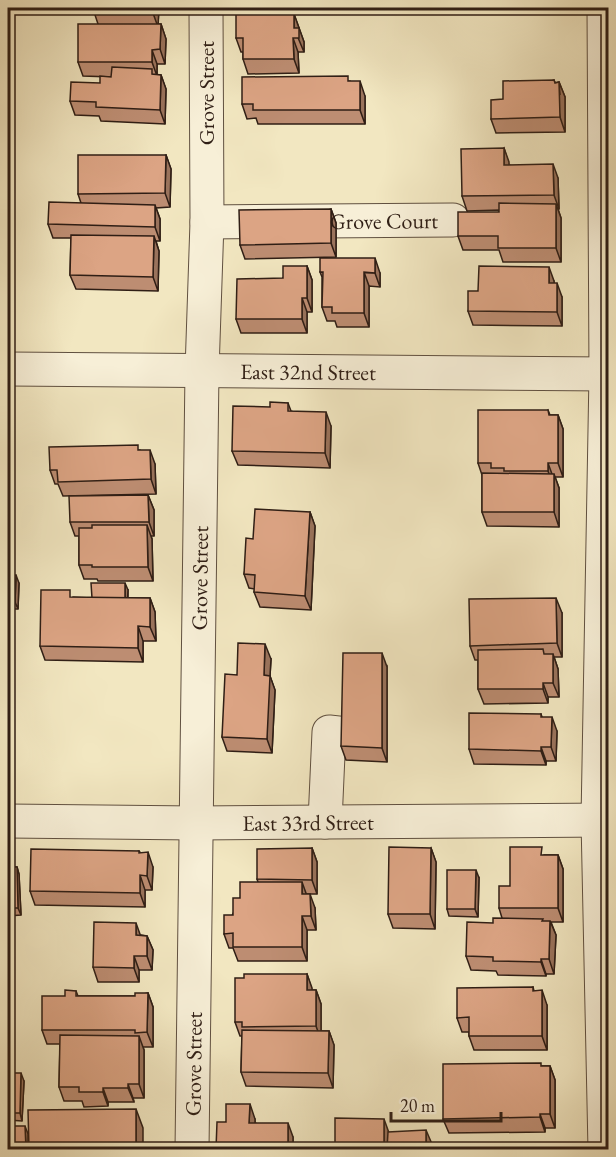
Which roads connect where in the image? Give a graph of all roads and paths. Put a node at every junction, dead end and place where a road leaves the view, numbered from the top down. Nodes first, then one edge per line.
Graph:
1 (206, 8) edge
2 (604, 8) edge
3 (453, 220) dead end
4 (207, 222) junction
5 (8, 369) edge
6 (202, 371) junction
7 (607, 374) edge
8 (347, 734) edge
9 (603, 820) edge
10 (8, 821) edge
11 (325, 822) junction
12 (196, 823) junction
13 (192, 1149) edge
14 (605, 1149) edge

1 - 4 street, Grove Street
2 - 7 street
3 - 4 street, Grove Court
4 - 6 street, Grove Street
5 - 6 street, East 32nd Street
6 - 7 street, East 32nd Street
6 - 12 street, Grove Street
7 - 9 street
8 - 11 street
9 - 11 street, East 33rd Street
9 - 14 street
10 - 12 street, East 33rd Street
11 - 12 street, East 33rd Street
12 - 13 street, Grove Street

